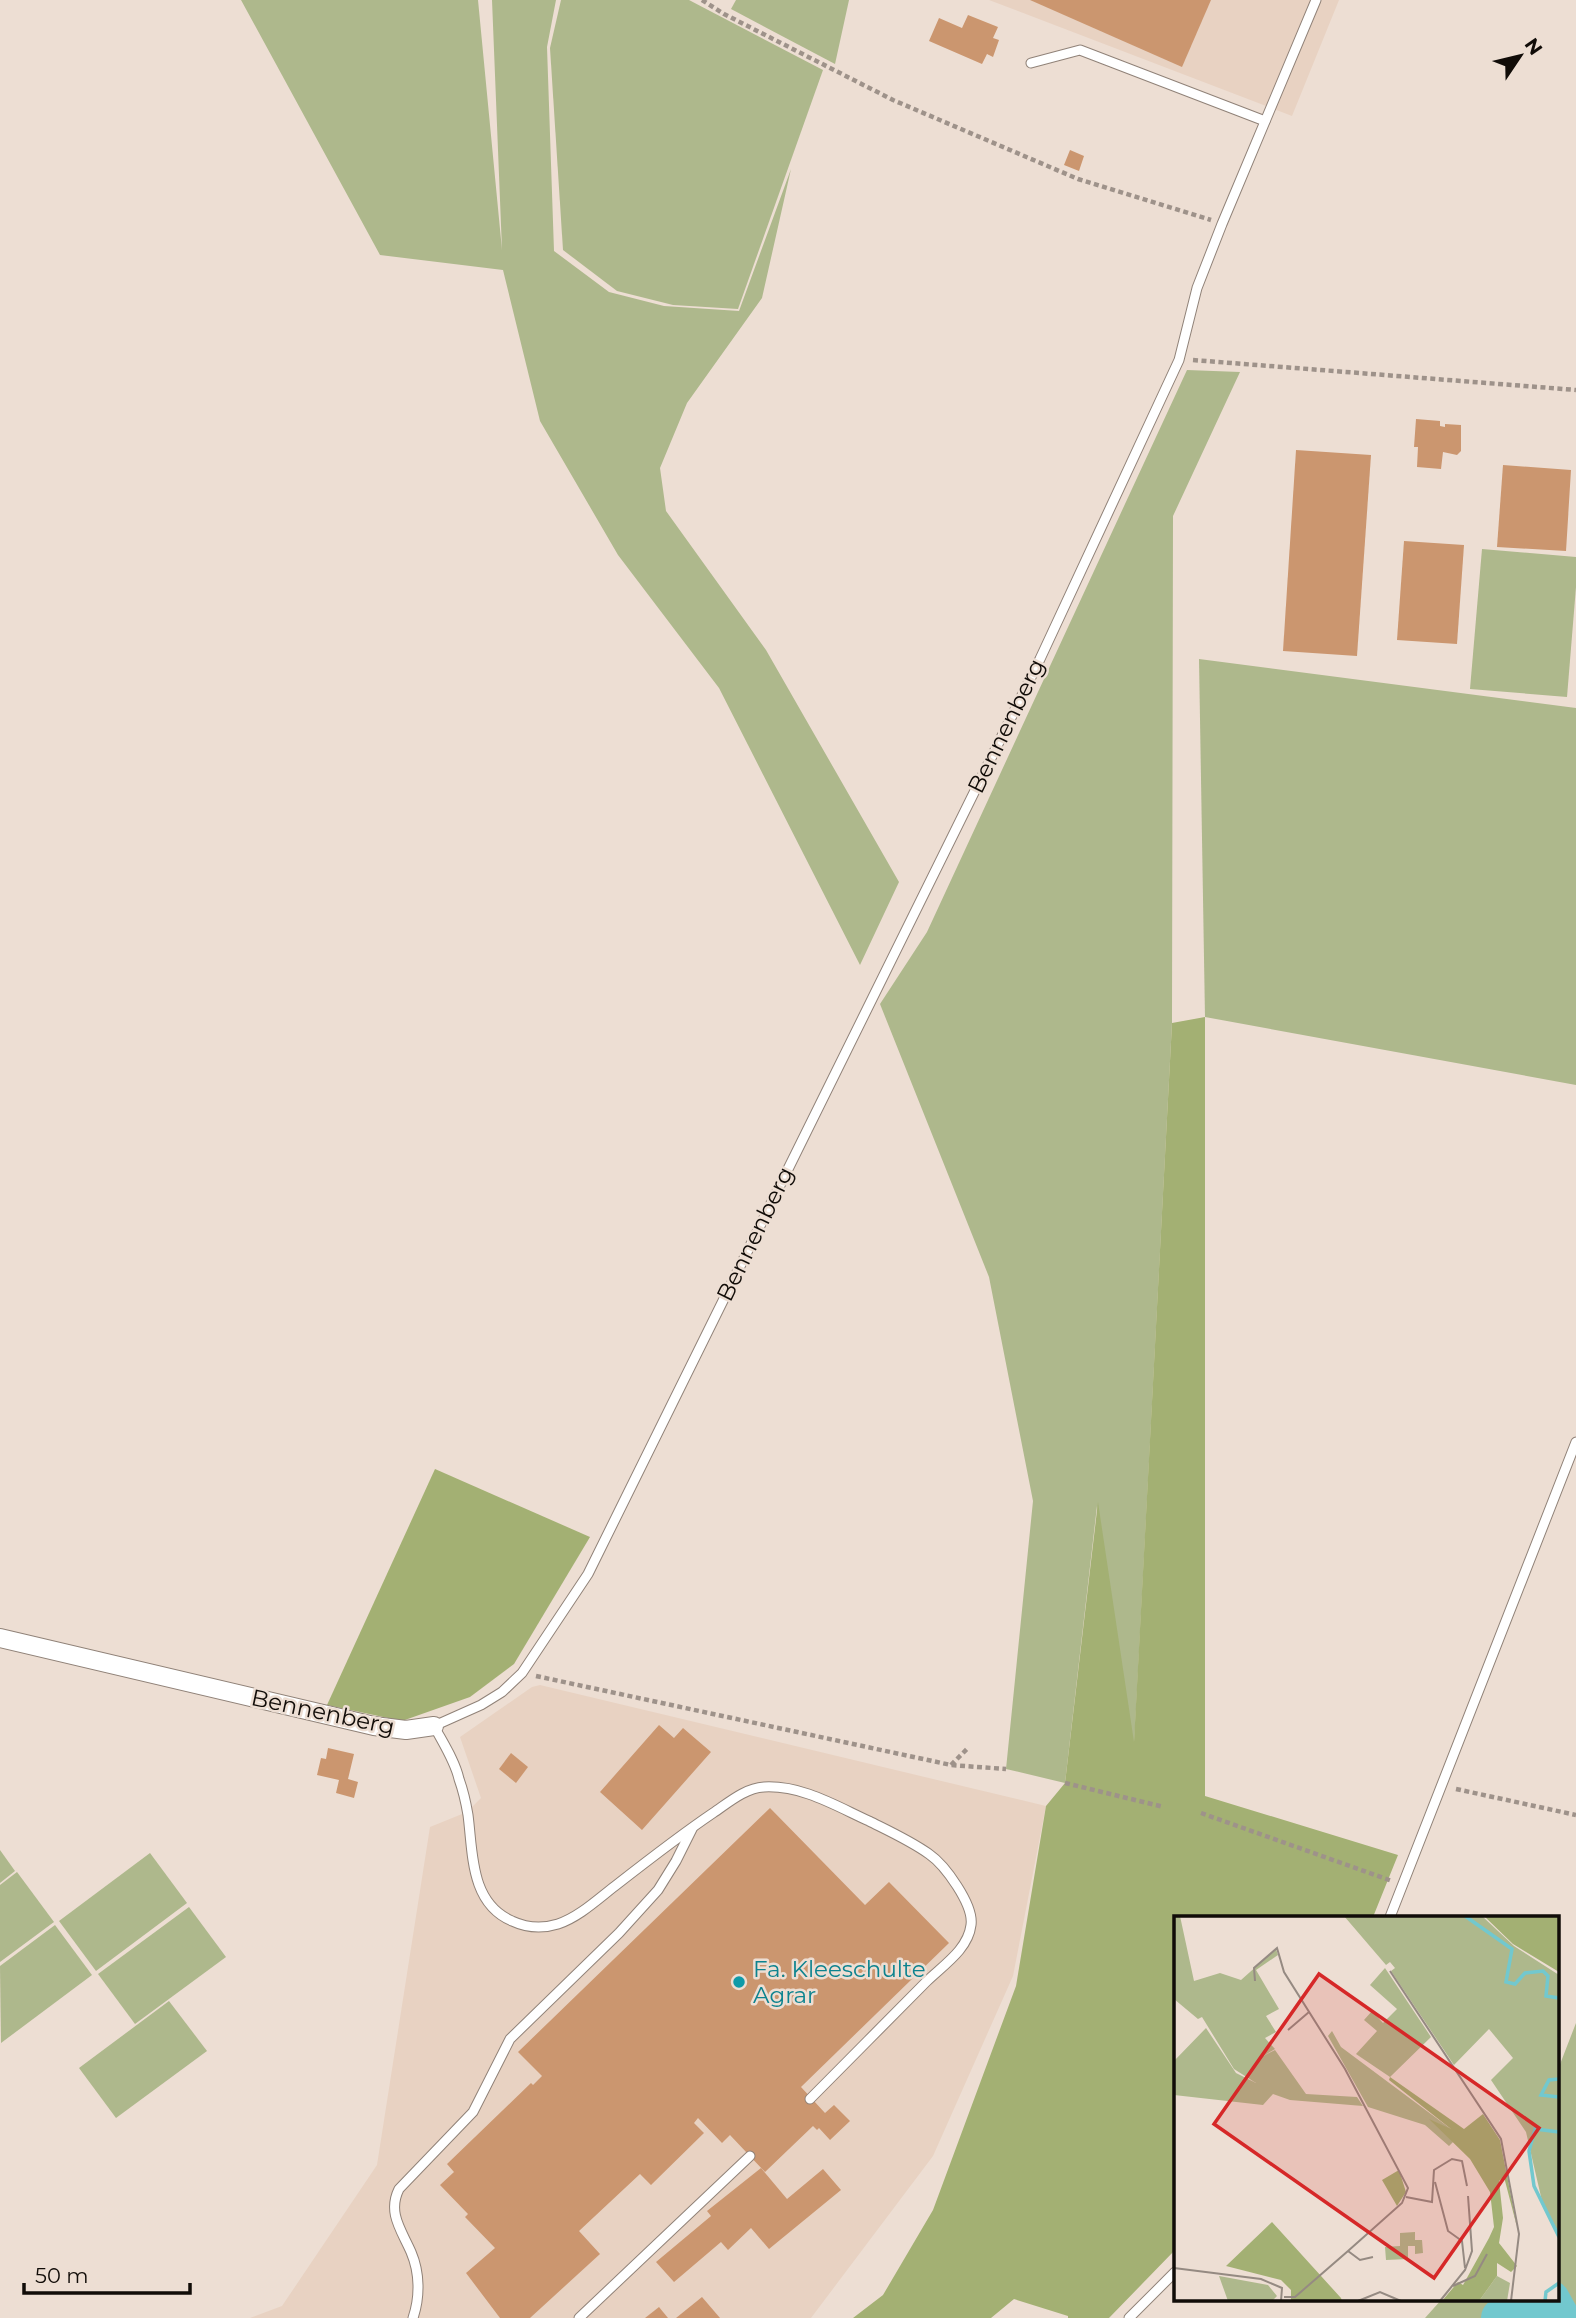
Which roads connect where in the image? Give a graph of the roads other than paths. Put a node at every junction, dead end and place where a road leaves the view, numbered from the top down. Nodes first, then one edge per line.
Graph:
1 (1316, 0) edge
2 (1031, 63) dead end
3 (1265, 121) junction
4 (1576, 1442) edge
5 (0, 1638) edge
6 (434, 1726) junction
7 (693, 1826) junction
8 (1390, 1916) edge
9 (810, 2099) dead end
10 (750, 2156) dead end
11 (1174, 2273) edge
12 (413, 2318) edge
13 (579, 2318) edge
14 (1129, 2318) edge

1 - 3 lane, Bennenberg
2 - 3 lane
3 - 6 lane, Bennenberg
4 - 8 lane
5 - 6 street, Bennenberg
6 - 7 lane
7 - 9 lane
7 - 12 lane
10 - 13 lane
11 - 14 lane

